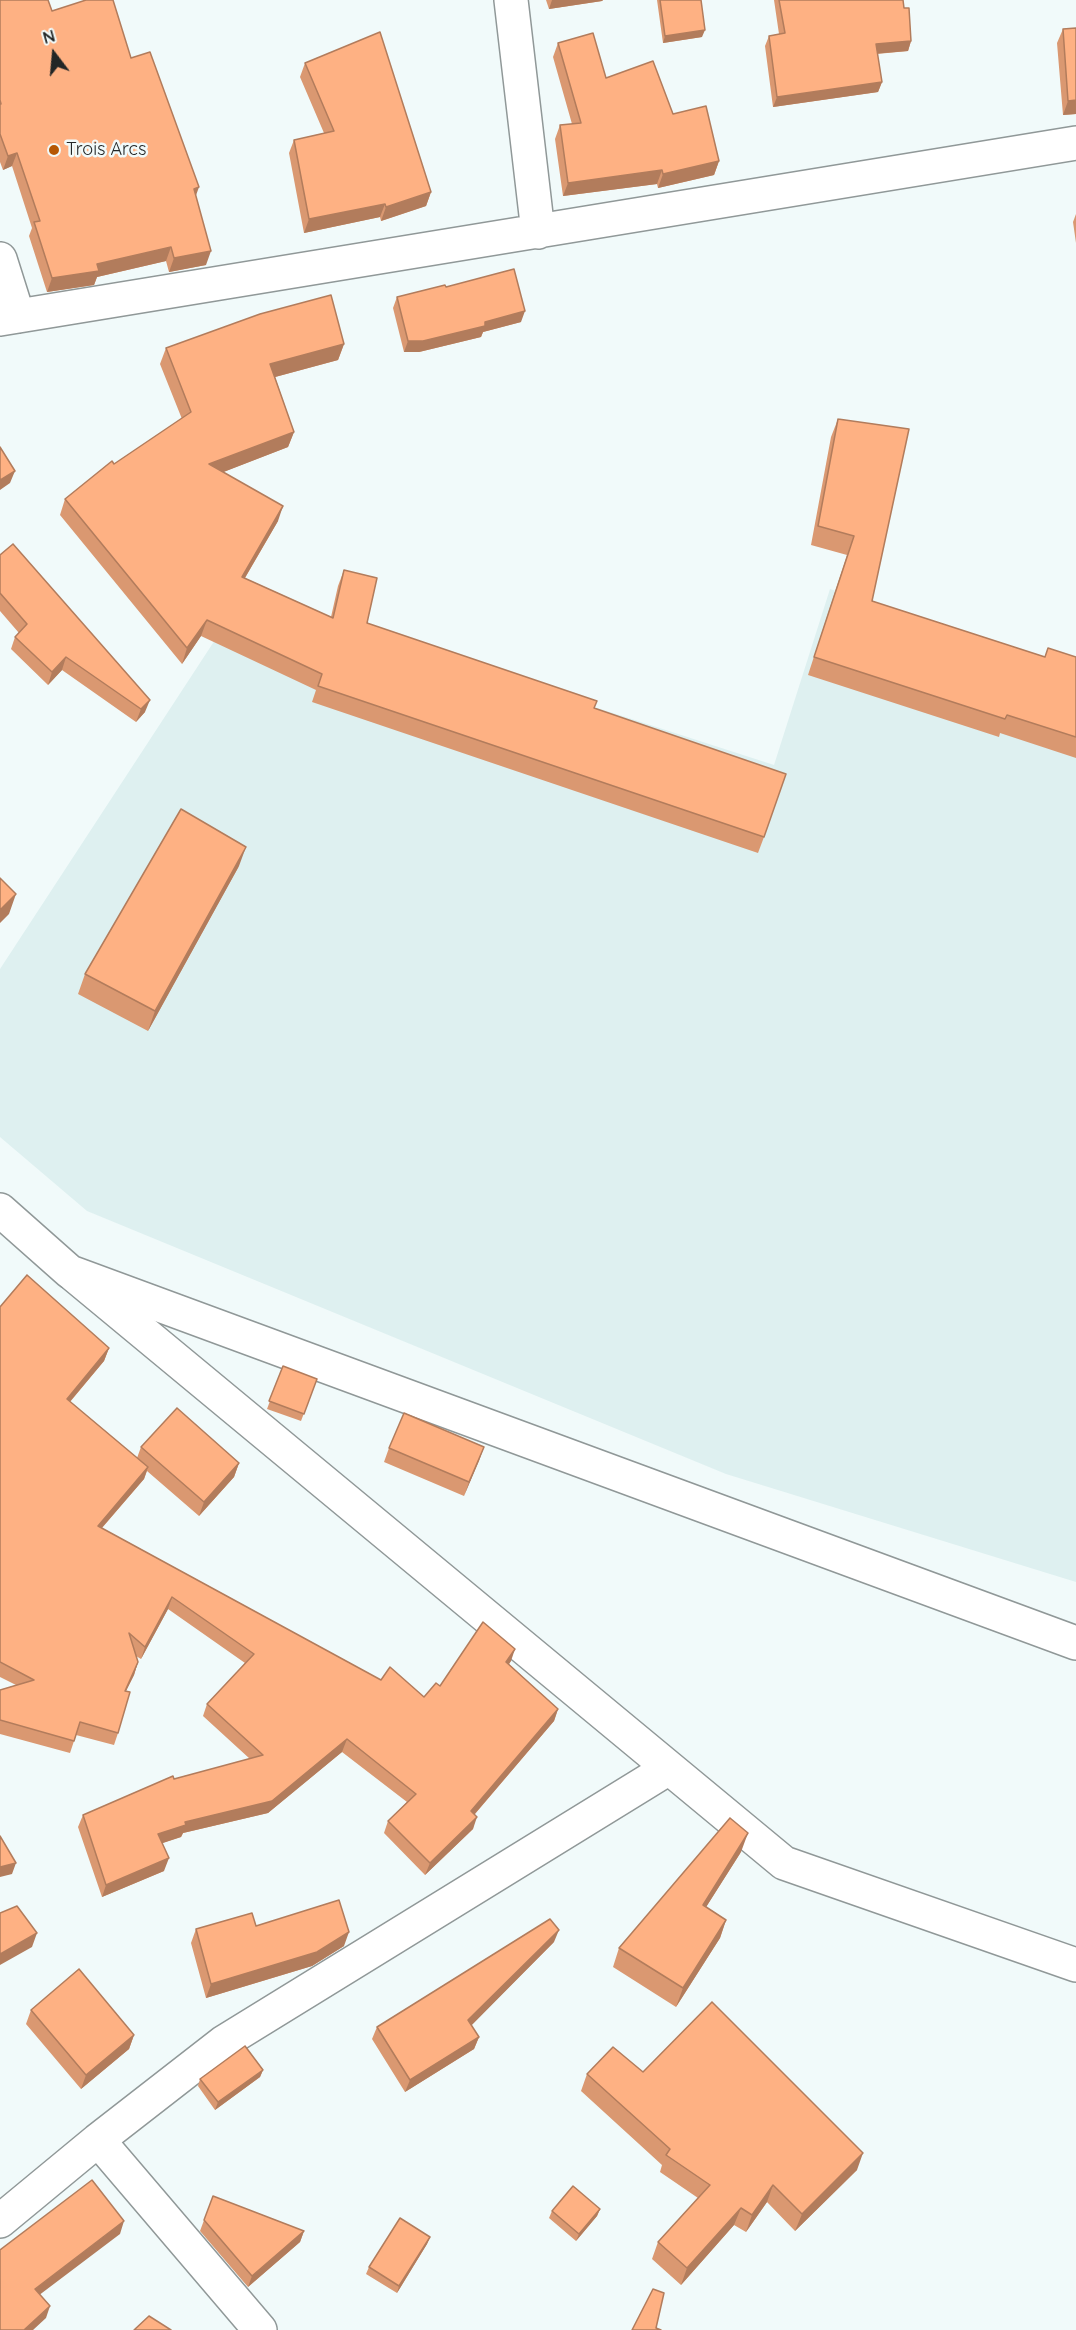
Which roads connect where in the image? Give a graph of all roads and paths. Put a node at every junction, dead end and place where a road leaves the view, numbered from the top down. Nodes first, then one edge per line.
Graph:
1 (511, 0) edge
2 (1076, 143) edge
3 (538, 232) junction
4 (0, 259) edge
5 (9, 318) edge
6 (0, 1210) edge
7 (70, 1272) junction
8 (1076, 1643) edge
9 (669, 1768) junction
10 (1076, 1965) edge
11 (99, 2140) junction
12 (0, 2221) edge
13 (260, 2330) edge

1 - 3 street
2 - 3 street
3 - 5 street
4 - 5 street
6 - 7 street
7 - 8 street
7 - 9 street
9 - 10 street
9 - 11 street
11 - 12 street
11 - 13 street

